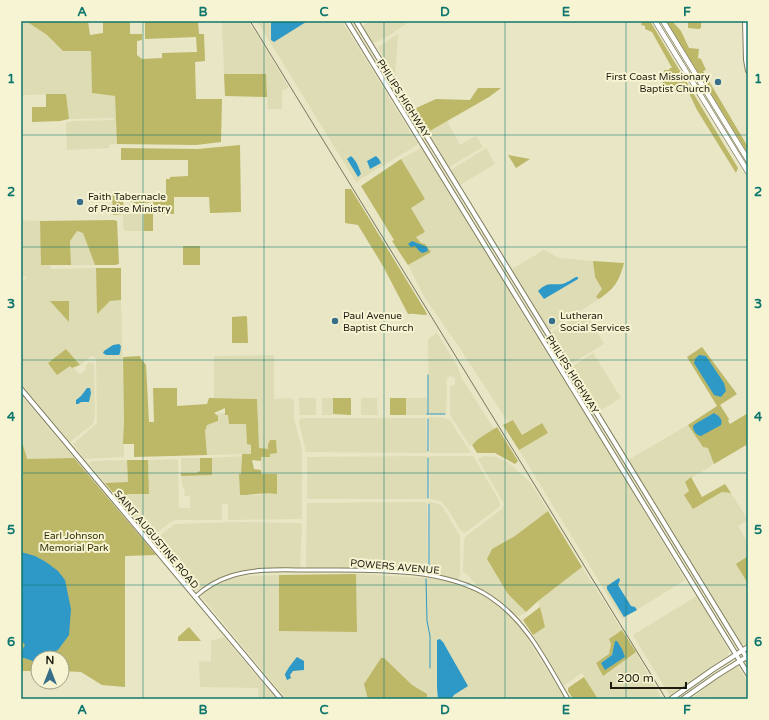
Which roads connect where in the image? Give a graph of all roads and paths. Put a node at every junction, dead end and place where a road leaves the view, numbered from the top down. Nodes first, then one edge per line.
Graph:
1 (347, 21) edge
2 (356, 21) edge
3 (655, 21) edge
4 (663, 21) edge
5 (745, 21) edge
6 (748, 70) edge
7 (423, 144) junction
8 (437, 153) junction
9 (433, 160) junction
10 (748, 160) edge
11 (447, 170) junction
12 (748, 172) edge
13 (21, 389) edge
14 (195, 597) junction
15 (748, 647) edge
16 (742, 651) junction
17 (736, 655) junction
18 (747, 658) edge
19 (740, 661) junction
20 (748, 674) edge
21 (281, 699) edge
22 (568, 699) edge
23 (671, 699) edge
24 (683, 699) edge

1 - 7 main road, PHILIPS HIGHWAY
2 - 8 main road, PHILIPS HIGHWAY
3 - 12 highway
4 - 10 highway
5 - 6 main road
7 - 8 main road
7 - 9 main road, PHILIPS HIGHWAY
8 - 11 main road, PHILIPS HIGHWAY
9 - 11 main road
9 - 17 main road, PHILIPS HIGHWAY
11 - 16 main road, PHILIPS HIGHWAY
13 - 14 main road, SAINT AUGUSTINE ROAD
14 - 21 main road, SAINT AUGUSTINE ROAD
14 - 22 street, POWERS AVENUE
15 - 16 main road
16 - 17 main road
16 - 18 main road, PHILIPS HIGHWAY
17 - 19 main road, PHILIPS HIGHWAY
17 - 23 main road
18 - 19 main road
19 - 20 main road, PHILIPS HIGHWAY
19 - 24 main road

